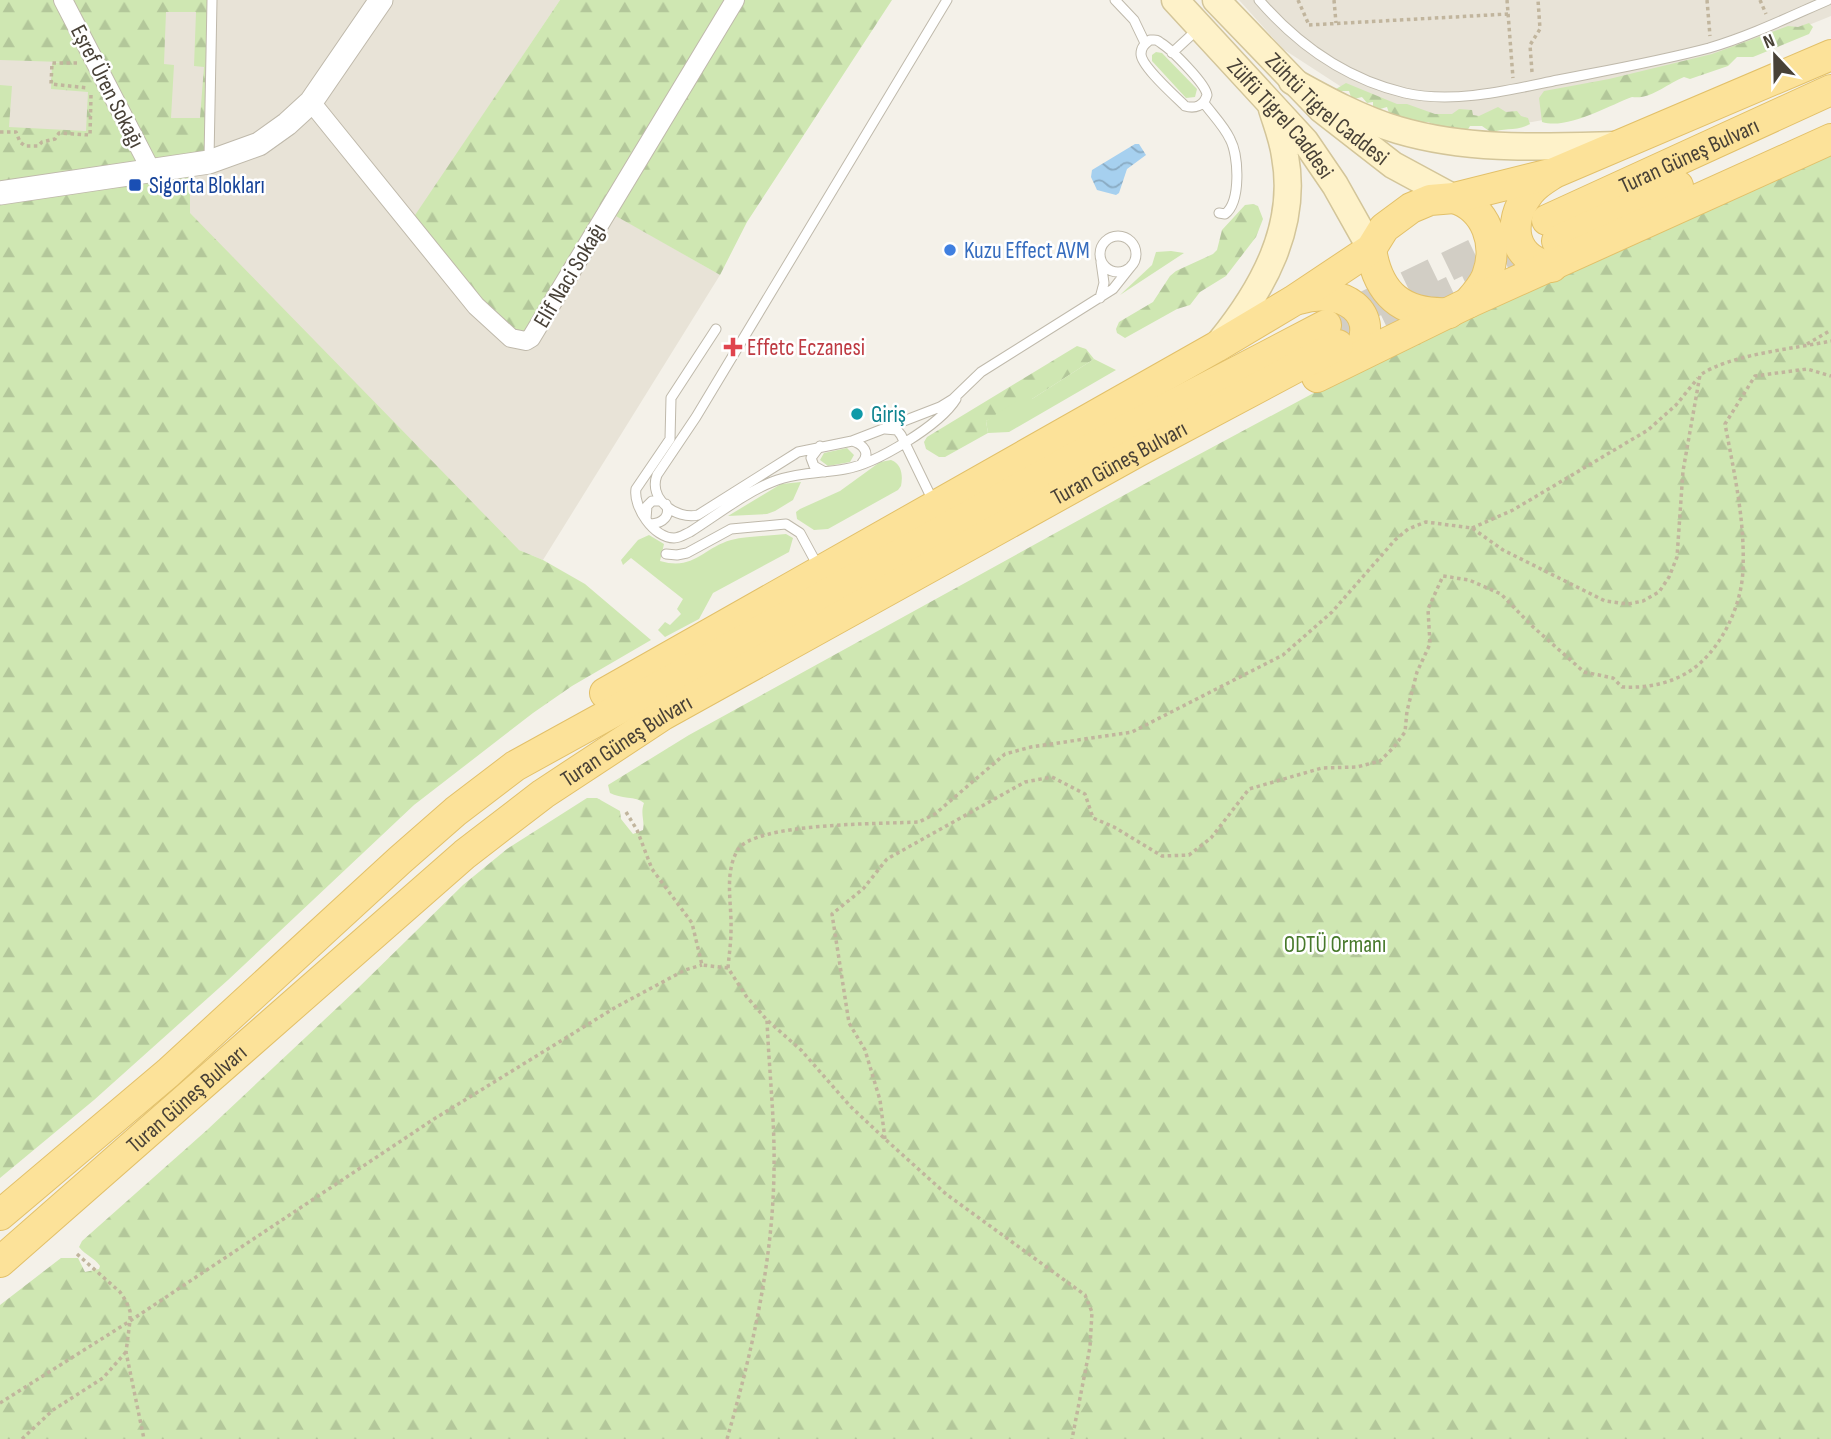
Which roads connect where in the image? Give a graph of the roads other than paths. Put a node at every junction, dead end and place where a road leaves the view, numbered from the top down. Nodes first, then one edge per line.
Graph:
1 (63, 0) edge
2 (212, 0) edge
3 (381, 0) edge
4 (735, 0) edge
5 (947, 0) edge
6 (1115, 0) edge
7 (1175, 0) edge
8 (1216, 0) edge
9 (1259, 0) edge
10 (1828, 0) edge
11 (1200, 26) junction
12 (1145, 43) junction
13 (1172, 53) junction
14 (1831, 55) edge
15 (1292, 81) junction
16 (1831, 90) edge
17 (1269, 101) junction
18 (311, 102) junction
19 (1204, 103) junction
20 (1831, 117) edge
21 (1831, 139) edge
22 (1621, 145) junction
23 (209, 163) junction
24 (152, 172) junction
25 (1554, 173) junction
26 (0, 193) edge
27 (1454, 198) junction
28 (1219, 213) dead end
29 (1552, 242) junction
30 (1371, 249) junction
31 (1101, 262) junction
32 (1132, 265) junction
33 (1100, 298) junction
34 (1293, 301) junction
35 (1458, 308) junction
36 (716, 329) dead end
37 (1340, 342) junction
38 (1216, 347) junction
39 (963, 388) junction
40 (879, 430) junction
41 (852, 440) junction
42 (904, 443) junction
43 (820, 446) junction
44 (861, 464) junction
45 (826, 472) junction
46 (663, 503) junction
47 (935, 505) junction
48 (649, 522) junction
49 (666, 554) dead end
50 (820, 570) junction
51 (515, 766) junction
52 (0, 1215) edge
53 (0, 1262) edge

1 - 24 street, Eşref Üren Sokağı
2 - 23 lane
3 - 18 street
4 - 18 street, Elif Naci Sokağı
5 - 46 lane
6 - 12 lane
7 - 11 main road, Zülfü Tigrel Caddesi
8 - 15 main road, Zühtü Tigrel Caddesi
9 - 10 lane
11 - 13 lane
11 - 17 main road, Zülfü Tigrel Caddesi
12 - 13 lane
12 - 19 lane
13 - 19 lane
14 - 22 main road
15 - 22 main road
15 - 27 main road, Zühtü Tigrel Caddesi
16 - 29 main road, Turan Güneş Bulvarı
17 - 30 main road, Zülfü Tigrel Caddesi
17 - 38 main road
18 - 23 street
19 - 28 lane
20 - 29 main road, Turan Güneş Bulvarı
21 - 29 main road
22 - 25 main road
23 - 24 street
24 - 26 street
25 - 27 main road
25 - 29 main road
27 - 30 main road
27 - 35 main road
29 - 35 main road
30 - 34 main road
30 - 35 main road
31 - 32 lane
31 - 32 lane
31 - 33 lane
32 - 33 lane
33 - 39 lane
34 - 37 main road
34 - 38 main road
35 - 37 main road
36 - 48 lane
37 - 51 main road, Turan Güneş Bulvarı
37 - 53 main road, Turan Güneş Bulvarı
38 - 47 main road
39 - 40 lane
39 - 42 lane
40 - 41 lane
40 - 42 lane
41 - 43 lane
41 - 44 lane
42 - 44 lane
42 - 47 lane
43 - 45 lane
43 - 46 lane
44 - 45 lane
45 - 48 lane
46 - 48 lane
46 - 48 lane
47 - 50 main road
49 - 50 lane
50 - 51 main road
51 - 52 main road, Turan Güneş Bulvarı

